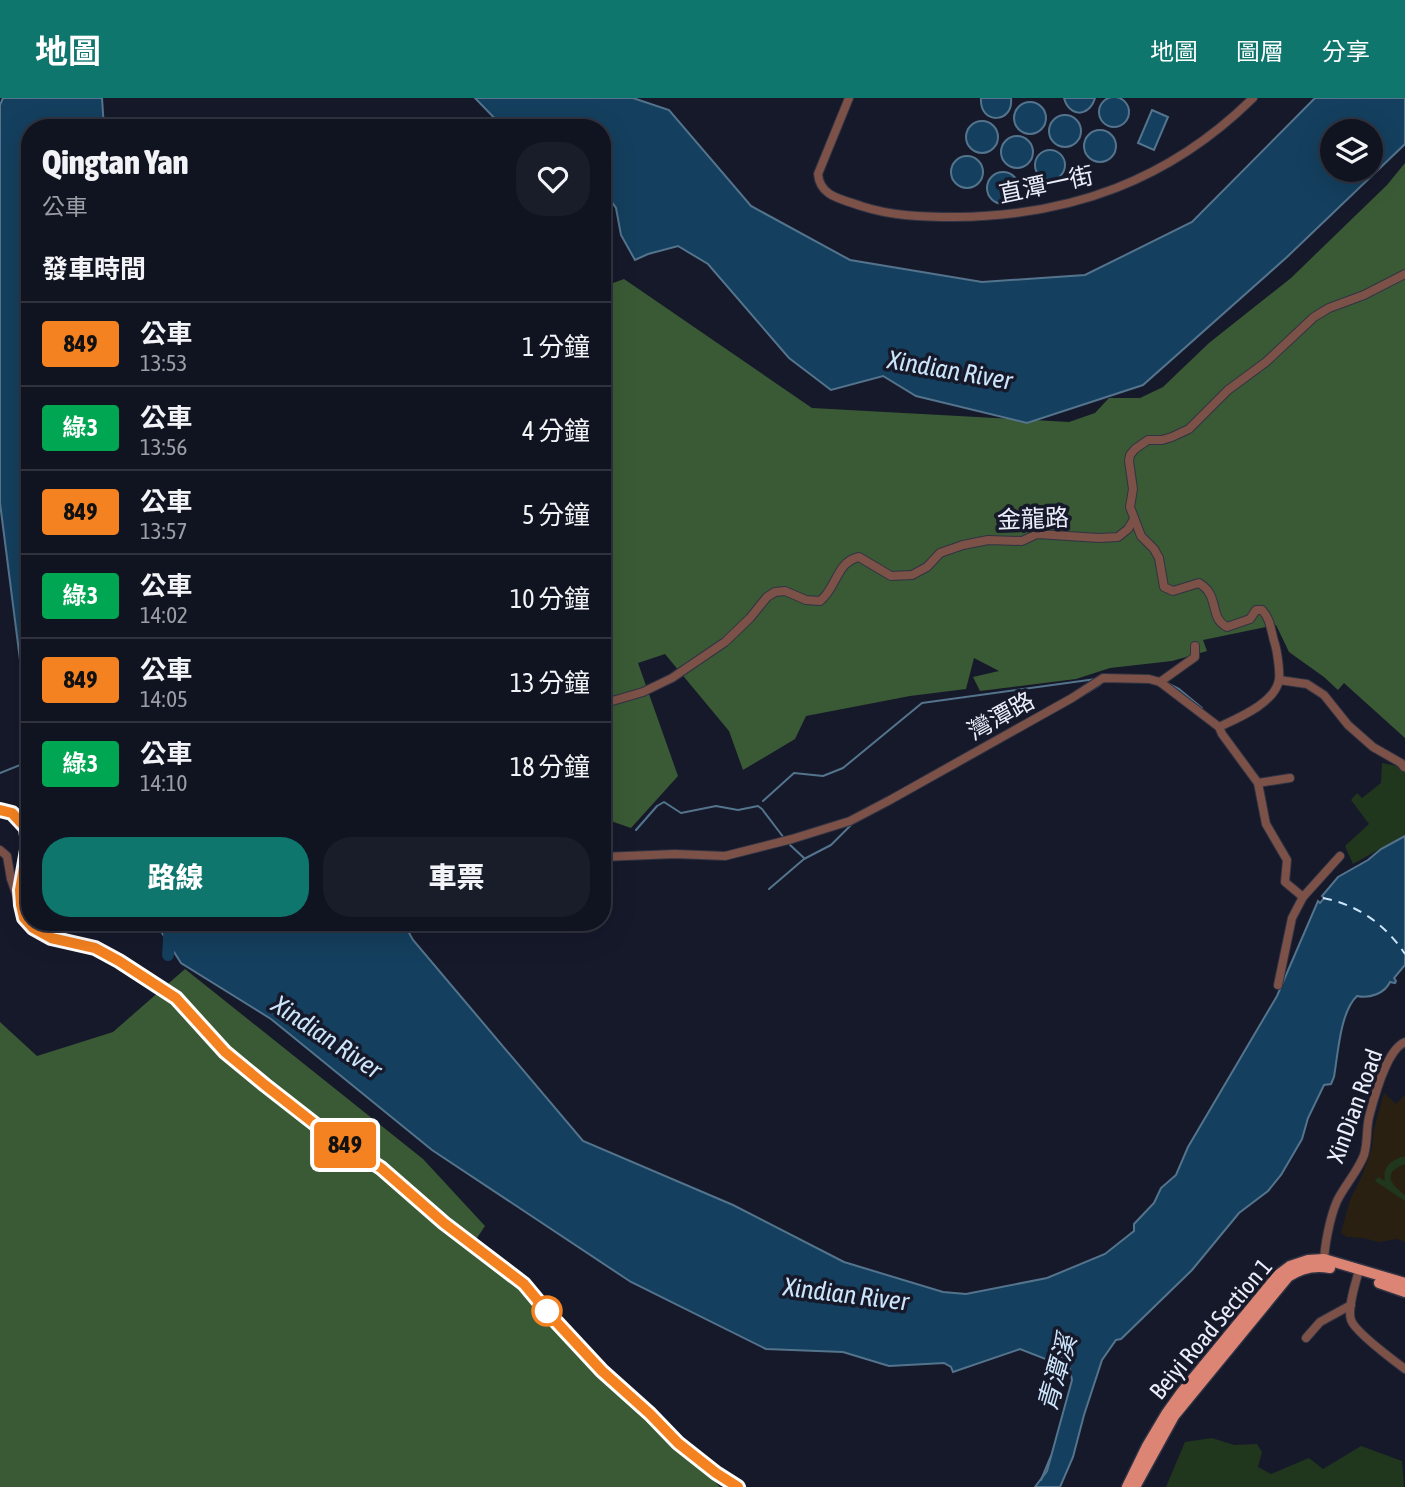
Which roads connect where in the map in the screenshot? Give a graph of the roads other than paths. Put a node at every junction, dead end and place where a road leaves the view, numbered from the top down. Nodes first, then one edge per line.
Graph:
1 (849, 98) edge
2 (1253, 98) edge
3 (1405, 274) edge
4 (1134, 519) junction
5 (1195, 646) dead end
6 (1279, 680) junction
7 (1160, 682) junction
8 (611, 701) edge
9 (1219, 727) junction
10 (1404, 767) edge
11 (1290, 778) dead end
12 (1258, 783) junction
13 (0, 810) edge
14 (21, 823) edge
15 (0, 850) edge
16 (1340, 856) dead end
17 (611, 857) edge
18 (21, 884) edge
19 (1303, 897) junction
20 (21, 905) joint
21 (38, 931) edge
22 (1278, 985) dead end
23 (1405, 1042) edge
24 (1324, 1263) junction
25 (1358, 1273) junction
26 (1405, 1283) edge
27 (1405, 1292) edge
28 (1351, 1305) junction
29 (1306, 1338) dead end
30 (1405, 1369) edge
31 (738, 1487) edge
32 (1127, 1487) edge
33 (1135, 1487) edge

1 - 2 street, 直潭一街
3 - 4 street
4 - 6 street
4 - 8 street, 金龍路
5 - 7 street
6 - 9 street
6 - 10 street
7 - 9 street
7 - 17 street, 灣潭路
9 - 12 street
11 - 12 street
12 - 19 street
13 - 14 main road
15 - 20 street
16 - 19 street
18 - 20 main road
19 - 22 street
21 - 31 main road
23 - 24 street, XinDian Road
24 - 25 main road, Beiyi Road Section 1
24 - 32 main road, Beiyi Road Section 1
24 - 33 main road, Beiyi Road Section 1
25 - 26 main road, Beiyi Road Section 1
25 - 27 main road, Beiyi Road Section 1
25 - 28 street
28 - 29 street
28 - 30 street

